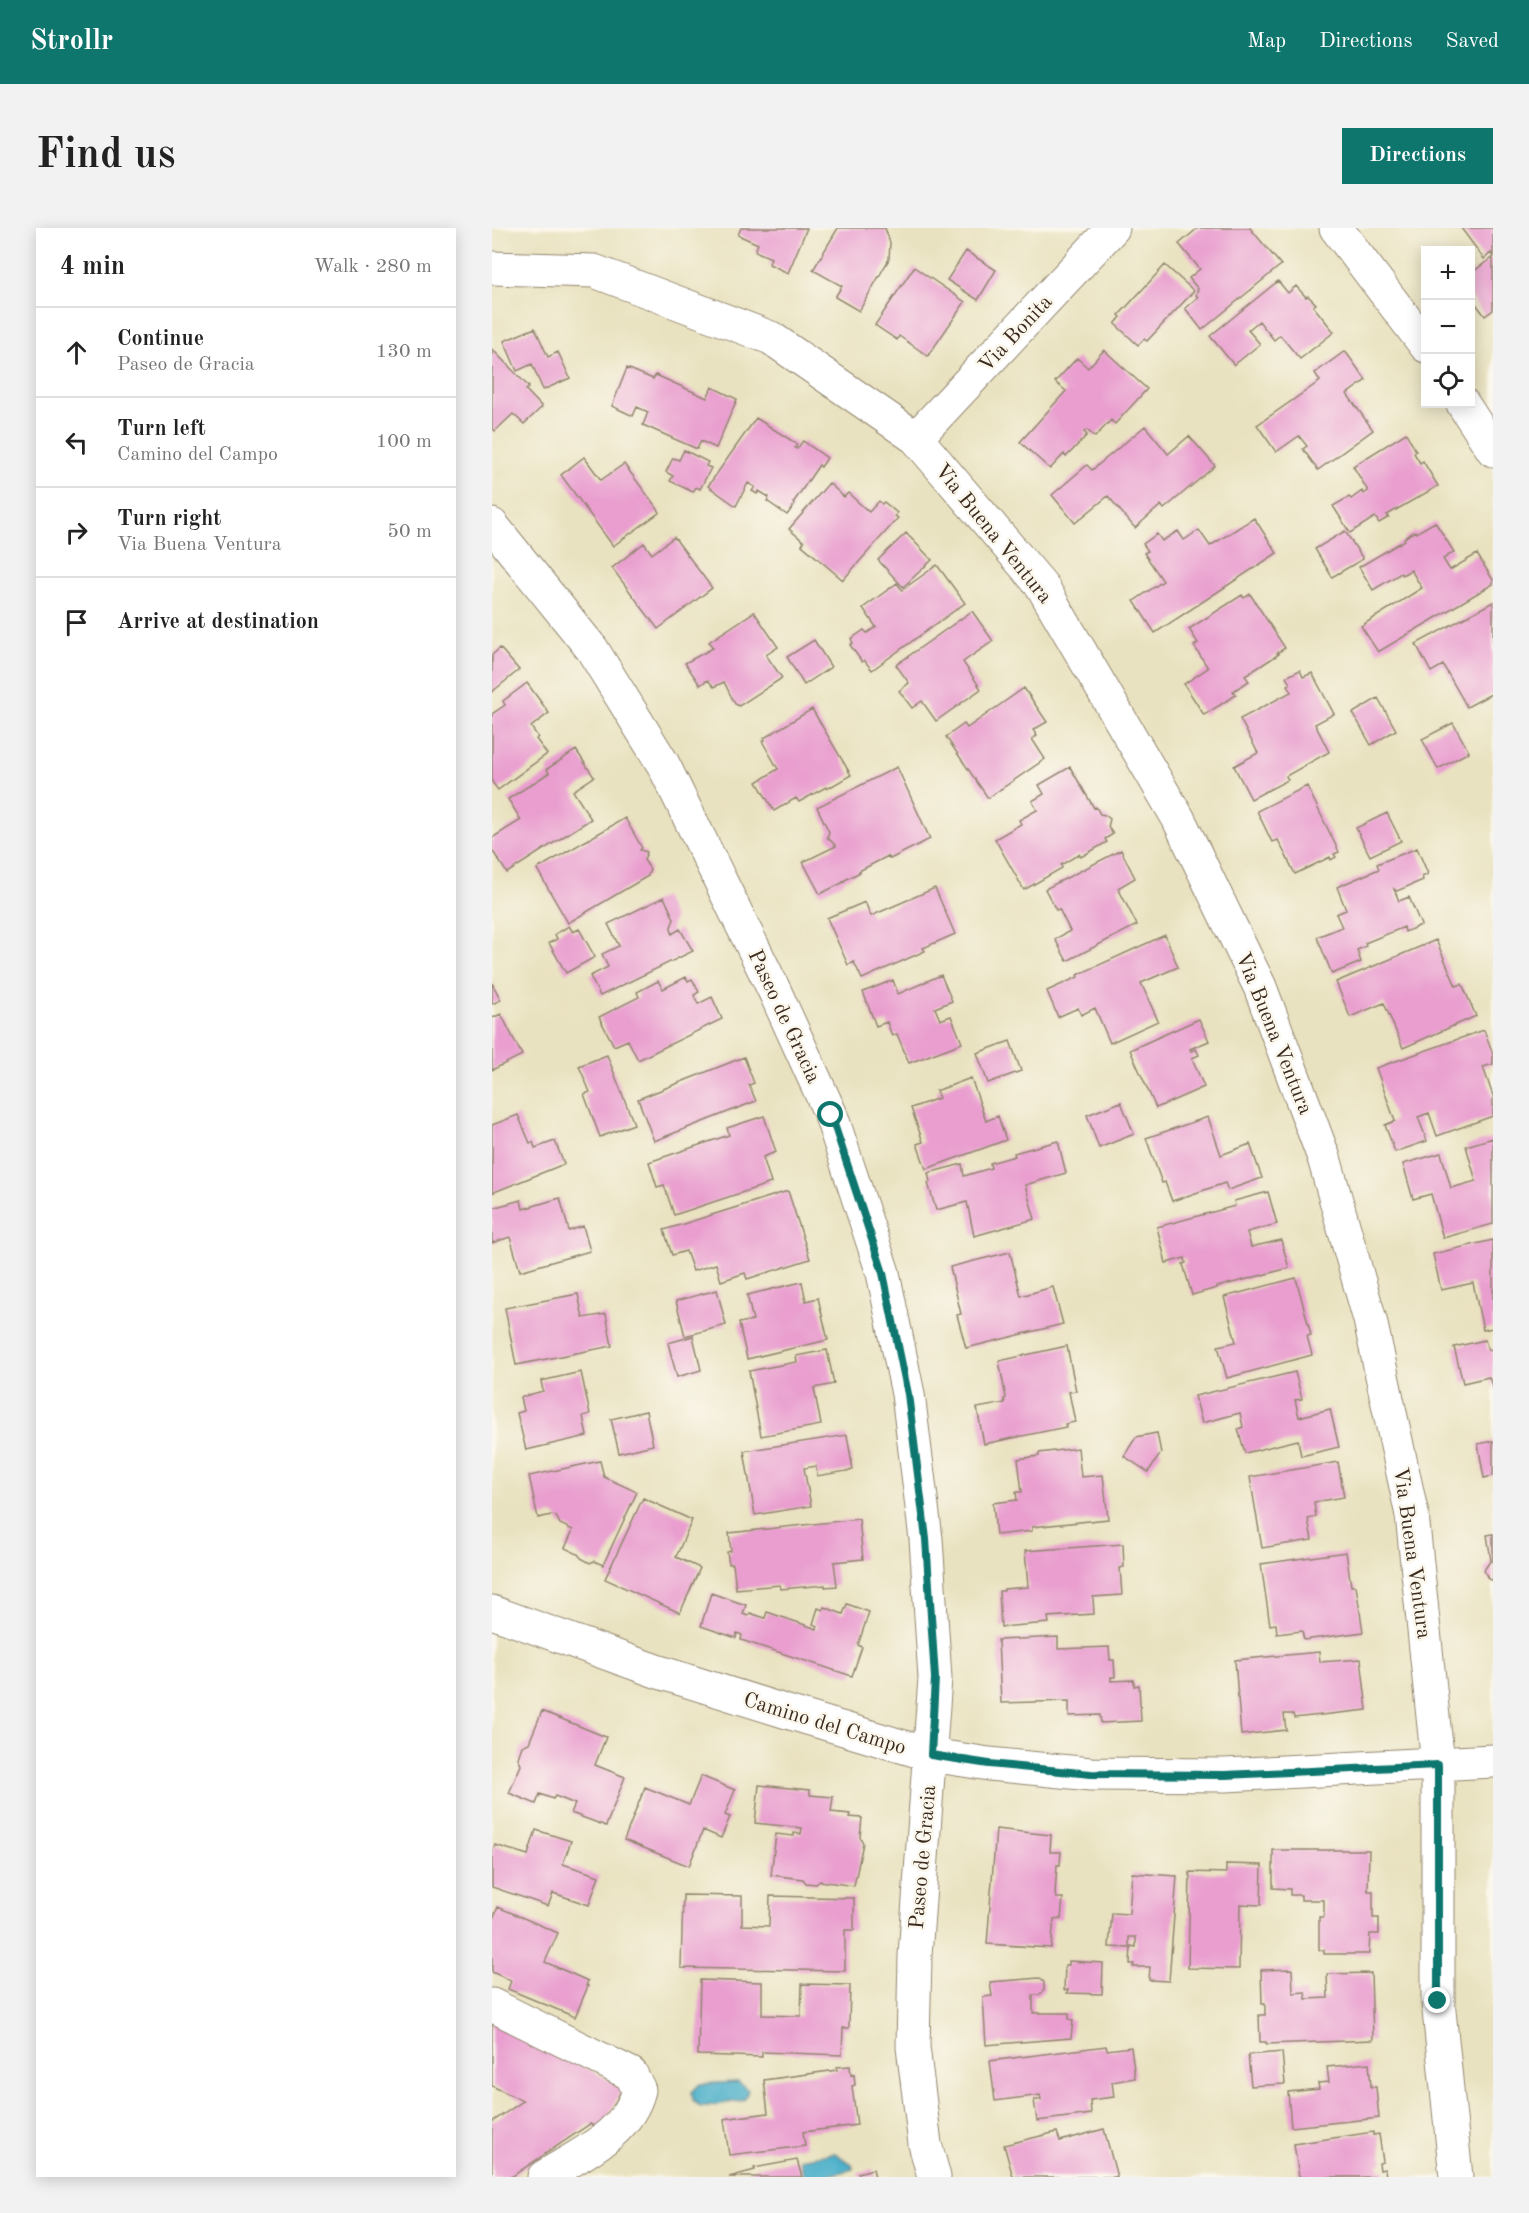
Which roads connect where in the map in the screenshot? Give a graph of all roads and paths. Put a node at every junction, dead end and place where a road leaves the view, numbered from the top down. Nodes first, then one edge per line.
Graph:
1 (1113, 228) edge
2 (1336, 228) edge
3 (492, 268) edge
4 (1421, 341) edge
5 (1467, 408) edge
6 (916, 438) junction
7 (1493, 450) edge
8 (492, 525) edge
9 (492, 1612) edge
10 (931, 1755) junction
11 (1493, 1761) edge
12 (1438, 1765) junction
13 (492, 2005) edge
14 (544, 2177) edge
15 (934, 2177) edge
16 (1456, 2177) edge

1 - 6 street, Via Bonita
2 - 4 street
3 - 6 street, Via Buena Ventura
5 - 7 street
6 - 12 street, Via Buena Ventura
8 - 10 street, Paseo de Gracia
9 - 10 street, Camino del Campo
10 - 12 street, Camino del Campo
10 - 15 street, Paseo de Gracia
11 - 12 street, Camino del Campo
12 - 16 street, Via Buena Ventura
13 - 14 street

